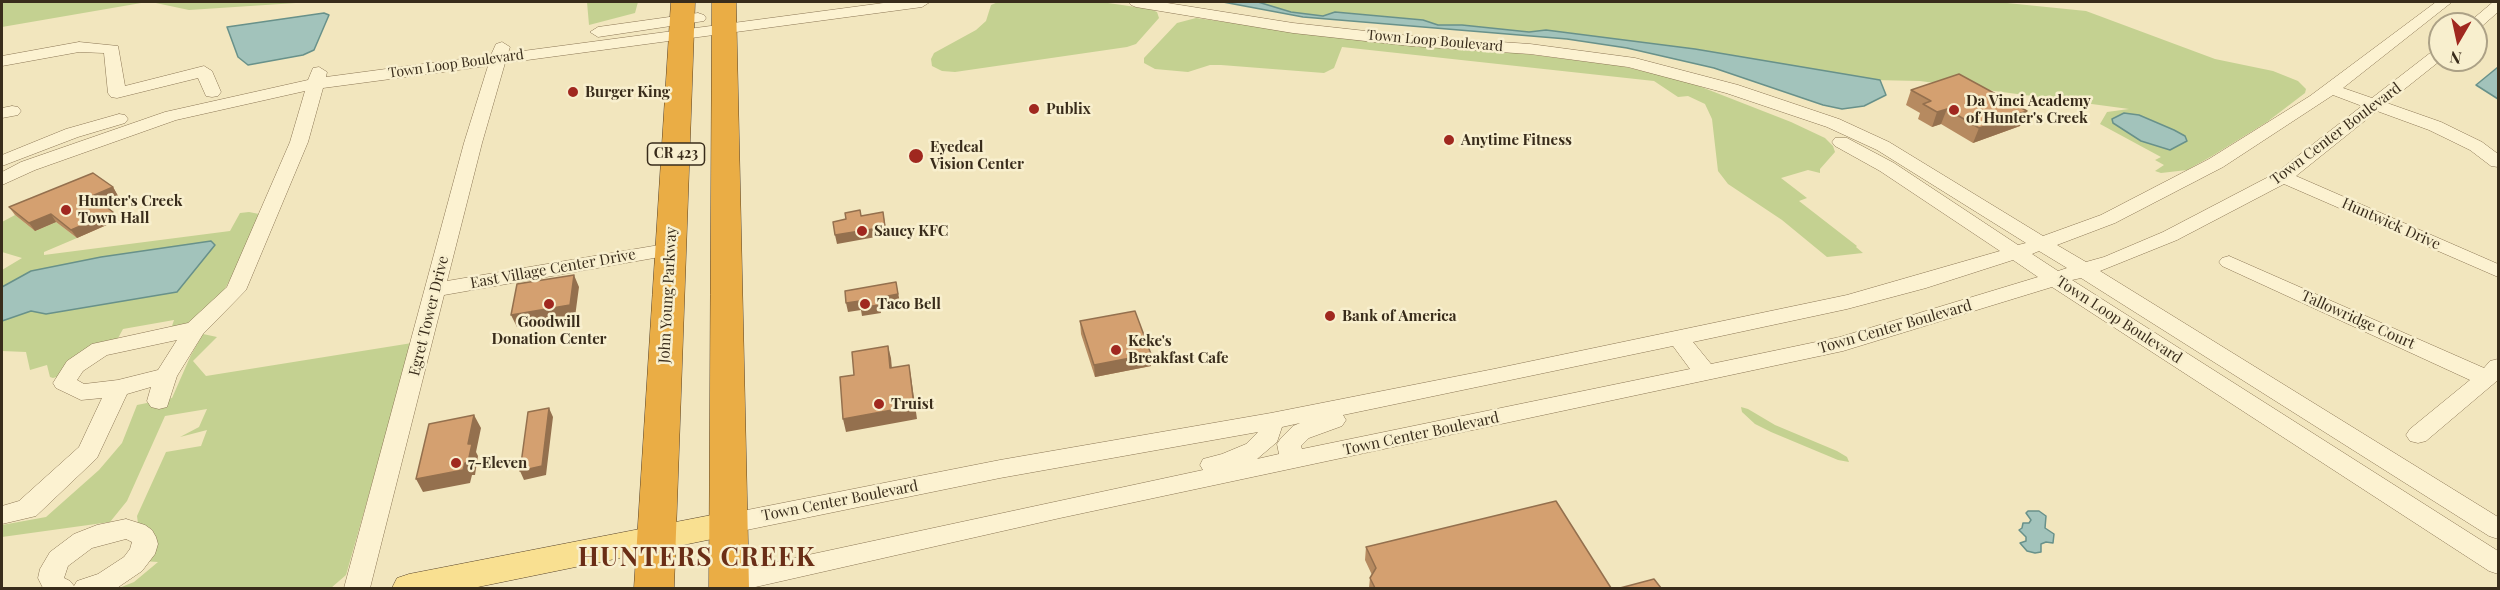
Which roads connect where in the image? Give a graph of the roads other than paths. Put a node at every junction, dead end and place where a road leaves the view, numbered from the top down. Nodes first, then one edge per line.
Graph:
1 (828, 2) edge
2 (887, 2) edge
3 (922, 2) edge
4 (1136, 2) edge
5 (2445, 2) edge
6 (869, 10) junction
7 (725, 15) edge
8 (683, 19) edge
9 (501, 52) junction
10 (2, 61) edge
11 (2428, 63) edge
12 (317, 77) junction
13 (1732, 89) junction
14 (2331, 89) junction
15 (212, 92) junction
16 (2376, 105) junction
17 (2, 161) edge
18 (2499, 162) edge
19 (2283, 177) junction
20 (2, 179) edge
21 (2043, 243) junction
22 (670, 249) junction
23 (2016, 253) junction
24 (2229, 262) dead end
25 (2083, 270) junction
26 (2499, 272) edge
27 (2055, 279) junction
28 (435, 290) junction
29 (195, 329) junction
30 (1679, 339) junction
31 (2493, 372) edge
32 (1706, 374) junction
33 (166, 376) junction
34 (1494, 377) junction
35 (118, 388) junction
36 (159, 401) dead end
37 (1272, 421) junction
38 (2418, 435) dead end
39 (1292, 461) junction
40 (1060, 509) junction
41 (2, 515) edge
42 (727, 524) junction
43 (2499, 529) edge
44 (657, 538) junction
45 (2499, 564) edge
46 (721, 587) edge
47 (61, 588) edge
48 (86, 588) edge
49 (357, 588) edge
50 (409, 588) edge
51 (654, 588) edge

1 - 7 street, Town Loop Boulevard
2 - 6 street
3 - 6 street, Town Loop Boulevard
4 - 13 street, Town Loop Boulevard
5 - 14 street, Town Center Boulevard
6 - 7 street, Town Loop Boulevard
7 - 8 street, Town Loop Boulevard
7 - 42 highway, CR 423
8 - 9 street, Town Loop Boulevard
8 - 22 highway, John Young Parkway / CR 423
9 - 12 street, Town Loop Boulevard
9 - 28 street, Egret Tower Drive
10 - 15 street
11 - 16 street, Town Center Boulevard
12 - 15 street, Town Loop Boulevard
12 - 20 street, Town Loop Boulevard
12 - 29 street
13 - 21 street, Town Loop Boulevard
13 - 23 street, Town Loop Boulevard
14 - 16 street
14 - 21 street, Town Center Boulevard
15 - 17 street, Town Loop Boulevard
16 - 18 street
16 - 19 street, Town Center Boulevard
19 - 25 street, Town Center Boulevard
19 - 26 street, Huntwick Drive
21 - 23 street, Town Center Boulevard
21 - 25 street, Town Loop Boulevard
22 - 28 street, East Village Center Drive
22 - 44 highway, John Young Parkway / CR 423
23 - 27 street, Town Loop Boulevard
23 - 30 street, Town Center Boulevard
24 - 31 street, Tallowridge Court
25 - 27 street, Town Center Boulevard
25 - 43 street, Town Loop Boulevard
27 - 32 street, Town Center Boulevard
27 - 45 street, Town Loop Boulevard
28 - 49 street, Egret Tower Drive
29 - 33 street
29 - 35 street
30 - 32 street
30 - 34 street, Town Center Boulevard
31 - 38 street
32 - 39 street, Town Center Boulevard
33 - 35 street
33 - 36 street
34 - 37 street, Town Center Boulevard
34 - 39 street, Town Center Boulevard
35 - 41 street
37 - 40 street, Town Center Boulevard
37 - 42 street, Town Center Boulevard
39 - 40 street, Town Center Boulevard
40 - 46 street, Town Center Boulevard
42 - 44 main road, Town Center Boulevard
42 - 46 highway, CR 423
44 - 50 main road, Town Center Boulevard
44 - 51 highway, John Young Parkway / CR 423
47 - 48 street

